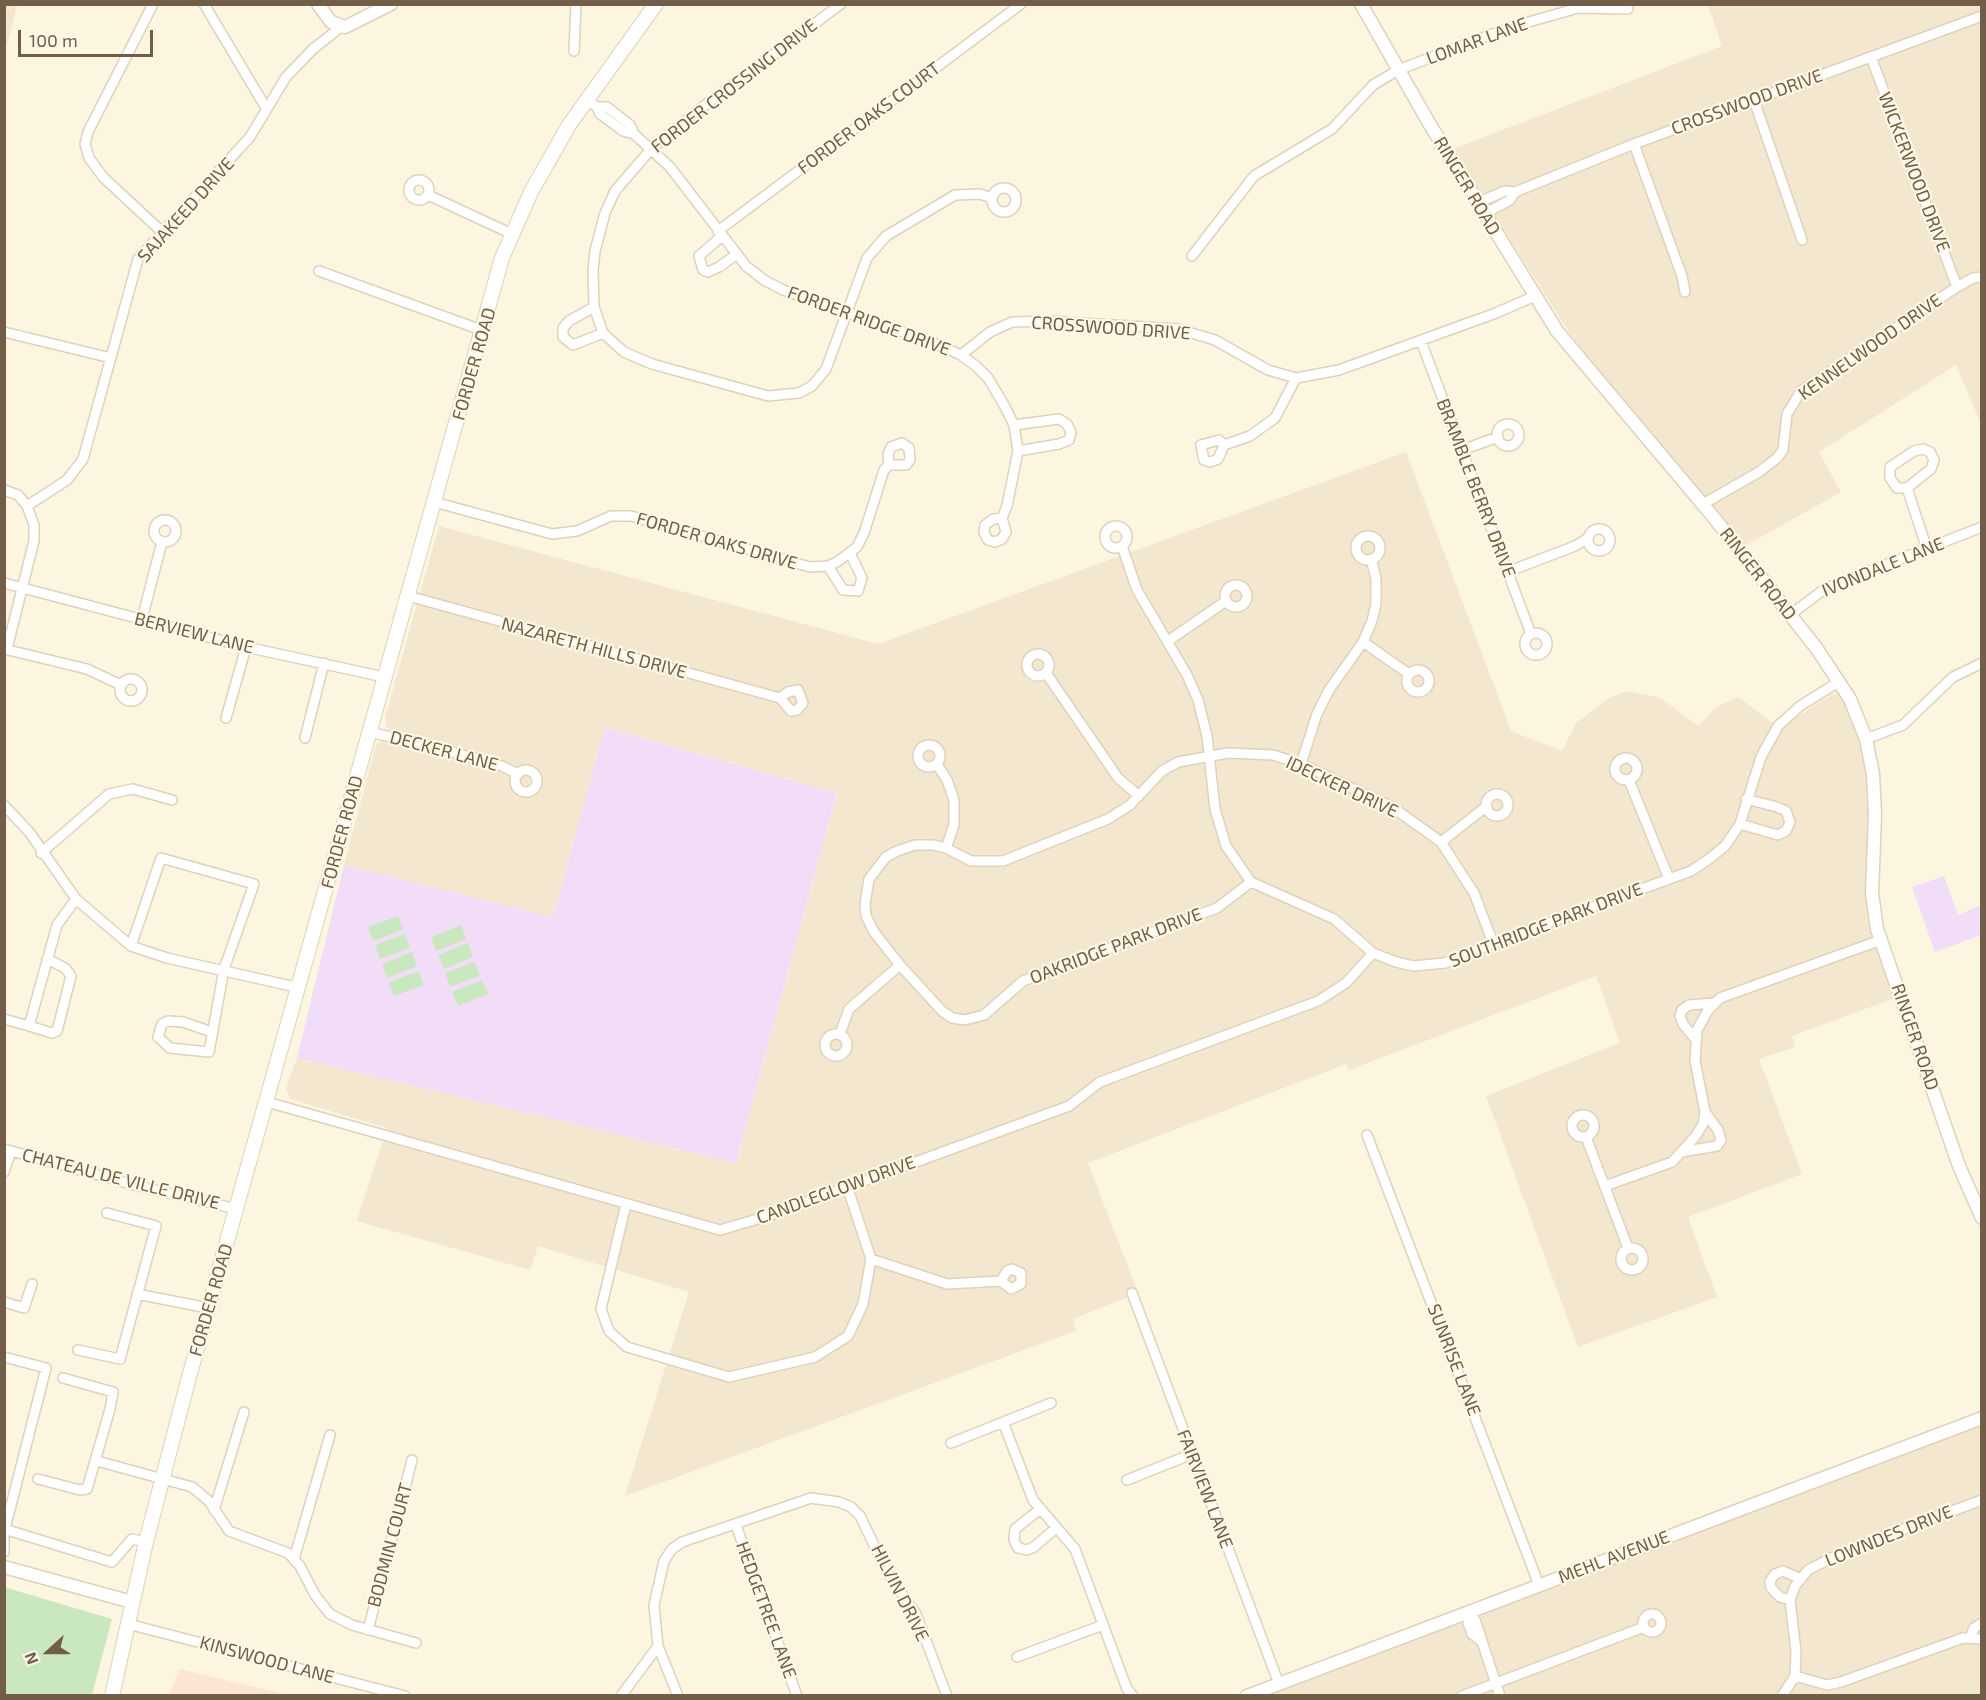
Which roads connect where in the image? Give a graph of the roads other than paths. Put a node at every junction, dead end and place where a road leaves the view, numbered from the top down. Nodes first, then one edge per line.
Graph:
1 (153, 4) edge
2 (204, 4) edge
3 (318, 4) edge
4 (391, 4) edge
5 (576, 4) edge
6 (656, 4) edge
7 (841, 4) edge
8 (1021, 4) edge
9 (1360, 4) edge
10 (1628, 9) dead end
11 (1982, 16) edge
12 (341, 27) junction
13 (574, 51) dead end
14 (1871, 57) junction
15 (1398, 70) junction
16 (1754, 100) junction
17 (592, 104) junction
18 (266, 108) junction
19 (1634, 144) junction
20 (652, 148) junction
21 (1515, 192) junction
22 (428, 195) dead end
23 (992, 198) dead end
24 (1477, 203) junction
25 (1484, 214) junction
26 (162, 232) junction
27 (720, 233) junction
28 (512, 234) junction
29 (1802, 240) dead end
30 (736, 254) junction
31 (1192, 256) dead end
32 (319, 272) dead end
33 (1982, 277) edge
34 (1957, 287) junction
35 (1685, 292) dead end
36 (1534, 296) junction
37 (594, 307) junction
38 (847, 313) junction
39 (484, 331) junction
40 (4, 332) edge
41 (603, 333) junction
42 (1421, 341) junction
43 (962, 355) junction
44 (111, 358) junction
45 (1296, 378) junction
46 (1014, 425) junction
47 (1498, 437) dead end
48 (1224, 445) dead end
49 (1462, 450) junction
50 (1018, 451) junction
51 (889, 465) dead end
52 (1907, 488) junction
53 (4, 490) edge
54 (434, 502) junction
55 (1703, 504) junction
56 (27, 506) junction
57 (1002, 518) dead end
58 (1982, 527) edge
59 (1588, 538) dead end
60 (162, 542) dead end
61 (1122, 546) dead end
62 (1927, 549) junction
63 (850, 553) junction
64 (1371, 559) dead end
65 (828, 566) junction
66 (1508, 572) junction
67 (4, 583) edge
68 (23, 588) junction
69 (408, 596) junction
70 (1226, 601) dead end
71 (1790, 615) junction
72 (142, 619) junction
73 (1532, 634) dead end
74 (1168, 641) junction
75 (1363, 642) junction
76 (246, 647) junction
77 (6, 649) edge
78 (324, 663) junction
79 (1982, 663) edge
80 (1046, 673) dead end
81 (1409, 674) dead end
82 (384, 677) junction
83 (1840, 681) junction
84 (121, 685) dead end
85 (780, 698) dead end
86 (226, 718) dead end
87 (369, 732) junction
88 (305, 738) dead end
89 (1866, 739) junction
90 (1207, 755) junction
91 (937, 764) dead end
92 (1301, 764) junction
93 (518, 774) dead end
94 (1629, 780) dead end
95 (1139, 796) junction
96 (172, 800) dead end
97 (1746, 800) junction
98 (4, 805) edge
99 (1487, 806) dead end
100 (1740, 824) junction
101 (1441, 842) junction
102 (946, 848) junction
103 (41, 852) junction
104 (1669, 879) junction
105 (1251, 882) junction
106 (76, 900) junction
107 (1881, 940) junction
108 (1493, 943) junction
109 (131, 946) junction
110 (1373, 953) junction
111 (47, 959) junction
112 (900, 965) junction
113 (224, 969) junction
114 (300, 988) junction
115 (1715, 1003) junction
116 (4, 1019) edge
117 (29, 1026) junction
118 (212, 1032) junction
119 (840, 1034) dead end
120 (1696, 1040) junction
121 (267, 1102) junction
122 (1705, 1112) junction
123 (1367, 1135) dead end
124 (1586, 1137) dead end
125 (8, 1150) edge
126 (1681, 1152) junction
127 (4, 1172) edge
128 (847, 1186) junction
129 (1605, 1186) junction
130 (626, 1204) junction
131 (237, 1209) junction
132 (107, 1213) dead end
133 (1982, 1218) edge
134 (1628, 1248) dead end
135 (871, 1259) junction
136 (1001, 1281) dead end
137 (32, 1284) dead end
138 (1132, 1293) dead end
139 (137, 1294) junction
140 (4, 1302) edge
141 (208, 1308) junction
142 (78, 1350) dead end
143 (4, 1357) edge
144 (63, 1378) dead end
145 (1051, 1403) dead end
146 (244, 1412) dead end
147 (1982, 1418) edge
148 (1003, 1422) junction
149 (330, 1436) dead end
150 (951, 1443) dead end
151 (1192, 1454) junction
152 (412, 1460) dead end
153 (97, 1461) junction
154 (162, 1477) junction
155 (38, 1479) dead end
156 (1127, 1480) dead end
157 (1982, 1500) edge
158 (214, 1510) junction
159 (1039, 1510) junction
160 (736, 1525) junction
161 (1056, 1528) junction
162 (5, 1532) edge
163 (146, 1542) junction
164 (4, 1552) edge
165 (294, 1559) junction
166 (4, 1567) edge
167 (1801, 1579) junction
168 (1539, 1586) junction
169 (1790, 1600) junction
170 (132, 1602) junction
171 (1469, 1614) junction
172 (1982, 1623) edge
173 (128, 1624) junction
174 (1103, 1625) junction
175 (1644, 1627) dead end
176 (368, 1630) junction
177 (1970, 1638) junction
178 (1982, 1639) edge
179 (416, 1643) dead end
180 (658, 1646) junction
181 (1017, 1657) dead end
182 (1795, 1676) junction
183 (1496, 1683) junction
184 (1279, 1684) junction
185 (1129, 1693) edge
186 (112, 1695) edge
187 (405, 1695) edge
188 (621, 1695) edge
189 (678, 1695) edge
190 (797, 1695) edge
191 (947, 1695) edge
192 (1247, 1695) edge
193 (1462, 1695) edge
194 (1500, 1695) edge
195 (1782, 1695) edge

1 - 26 street
2 - 18 street
3 - 12 street
4 - 12 street
5 - 13 street
6 - 17 main road, FORDER ROAD
7 - 20 street, FORDER CROSSING DRIVE
8 - 27 street, FORDER OAKS COURT
9 - 15 street, RINGER ROAD
10 - 15 street, LOMAR LANE
11 - 14 street, CROSSWOOD DRIVE
12 - 18 street, SAJAKEED DRIVE
14 - 16 street, CROSSWOOD DRIVE
14 - 34 street, WICKERWOOD DRIVE
15 - 24 street, RINGER ROAD
15 - 31 street, LOMAR LANE
16 - 19 street, CROSSWOOD DRIVE
16 - 29 street
17 - 20 street, FORDER RIDGE DRIVE
17 - 28 main road, FORDER ROAD
18 - 26 street, SAJAKEED DRIVE
19 - 21 street, CROSSWOOD DRIVE
19 - 35 street
20 - 27 street, FORDER RIDGE DRIVE
20 - 37 street, FORDER CROSSING DRIVE
21 - 24 street, CROSSWOOD DRIVE
21 - 25 street, CROSSWOOD DRIVE
22 - 28 street
23 - 38 street
24 - 25 street, RINGER ROAD
25 - 36 street, RINGER ROAD
26 - 44 street, SAJAKEED DRIVE
27 - 30 street, FORDER RIDGE DRIVE
27 - 30 street
28 - 39 main road, FORDER ROAD
30 - 38 street, FORDER RIDGE DRIVE
32 - 39 street
33 - 34 street, KENNELWOOD DRIVE
34 - 55 street, KENNELWOOD DRIVE
36 - 42 street, CROSSWOOD DRIVE
36 - 55 street, RINGER ROAD
37 - 41 street, FORDER CROSSING DRIVE
37 - 41 street
38 - 41 street
38 - 43 street, FORDER RIDGE DRIVE
39 - 54 main road, FORDER ROAD
40 - 44 street
42 - 45 street, CROSSWOOD DRIVE
42 - 49 street, BRAMBLE BERRY DRIVE
43 - 45 street, CROSSWOOD DRIVE
43 - 46 street, FORDER RIDGE DRIVE
44 - 56 street, SAJAKEED DRIVE
45 - 48 street
46 - 50 street, FORDER RIDGE DRIVE
46 - 50 street
47 - 49 street
49 - 66 street, BRAMBLE BERRY DRIVE
50 - 57 street, FORDER RIDGE DRIVE
51 - 63 street
52 - 52 street
52 - 62 street
53 - 56 street
54 - 65 street, FORDER OAKS DRIVE
54 - 69 main road, FORDER ROAD
55 - 71 street, RINGER ROAD
56 - 68 street
58 - 62 street, IVONDALE LANE
59 - 66 street
60 - 72 street
61 - 74 street
62 - 71 street, IVONDALE LANE
63 - 65 street
63 - 65 street
64 - 75 street
66 - 73 street, BRAMBLE BERRY DRIVE
67 - 68 street, BERVIEW LANE
68 - 72 street, BERVIEW LANE
68 - 77 street
69 - 82 main road, FORDER ROAD
69 - 85 street, NAZARETH HILLS DRIVE
70 - 74 street
71 - 83 street, RINGER ROAD
72 - 76 street, BERVIEW LANE
74 - 90 street
75 - 81 street
75 - 92 street
76 - 78 street, BERVIEW LANE
76 - 86 street
77 - 84 street
78 - 82 street, BERVIEW LANE
78 - 88 street
79 - 89 street
80 - 95 street
82 - 87 main road, FORDER ROAD
83 - 89 street, RINGER ROAD
83 - 97 street, SOUTHRIDGE PARK DRIVE
87 - 93 street, DECKER LANE
87 - 114 main road, FORDER ROAD
89 - 107 street, RINGER ROAD
90 - 92 street, IDECKER DRIVE
90 - 95 street, IDECKER DRIVE
90 - 105 street
91 - 102 street
92 - 101 street, IDECKER DRIVE
94 - 104 street
95 - 102 street, IDECKER DRIVE
96 - 103 street
97 - 100 street, SOUTHRIDGE PARK DRIVE
97 - 100 street
98 - 103 street
99 - 101 street
100 - 104 street, SOUTHRIDGE PARK DRIVE
101 - 108 street, IDECKER DRIVE
102 - 112 street, IDECKER DRIVE
103 - 106 street
104 - 108 street, SOUTHRIDGE PARK DRIVE
105 - 110 street, SOUTHRIDGE PARK DRIVE
105 - 112 street, OAKRIDGE PARK DRIVE
106 - 109 street
106 - 111 street
107 - 115 street
107 - 133 street, RINGER ROAD
108 - 110 street, SOUTHRIDGE PARK DRIVE
109 - 113 street
109 - 113 street
110 - 128 street, CANDLEGLOW DRIVE
111 - 117 street
111 - 117 street
112 - 119 street
113 - 114 street
113 - 118 street
114 - 121 main road, FORDER ROAD
115 - 120 street
115 - 120 street
116 - 117 street
118 - 118 street
120 - 122 street
121 - 130 street, CANDLEGLOW DRIVE
121 - 131 main road, FORDER ROAD
122 - 126 street
122 - 126 street
123 - 168 street, SUNRISE LANE
124 - 129 street
125 - 127 street
125 - 131 street, CHATEAU DE VILLE DRIVE
126 - 129 street
128 - 130 street, CANDLEGLOW DRIVE
128 - 135 street
129 - 134 street
130 - 135 street
131 - 141 main road, FORDER ROAD
132 - 139 street
135 - 136 street
137 - 140 street
138 - 151 street, FAIRVIEW LANE
139 - 141 street
139 - 142 street
141 - 154 main road, FORDER ROAD
143 - 162 street
144 - 153 street
145 - 148 street
146 - 158 street
147 - 168 street, MEHL AVENUE
148 - 150 street
148 - 159 street
149 - 165 street
151 - 156 street
151 - 184 street, FAIRVIEW LANE
152 - 176 street, BODMIN COURT
153 - 154 street
153 - 155 street
154 - 158 street
154 - 163 main road, FORDER ROAD
157 - 167 street, LOWNDES DRIVE
158 - 165 street
159 - 161 street
159 - 161 street
160 - 180 street
160 - 190 street, HEDGETREE LANE
160 - 191 street, HILVIN DRIVE
161 - 174 street
162 - 163 street
162 - 164 street
163 - 170 main road, FORDER ROAD
165 - 176 street
166 - 170 street
167 - 169 street, LOWNDES DRIVE
167 - 169 street
168 - 171 street, MEHL AVENUE
169 - 182 street
170 - 173 main road, FORDER ROAD
171 - 183 street
171 - 184 street, MEHL AVENUE
172 - 177 street
173 - 186 main road, FORDER ROAD
173 - 187 street, KINSWOOD LANE
174 - 181 street
174 - 185 street
175 - 183 street
176 - 179 street
177 - 178 street
177 - 182 street
180 - 188 street
180 - 189 street
182 - 195 street
183 - 193 street
183 - 194 street
184 - 192 street, MEHL AVENUE

